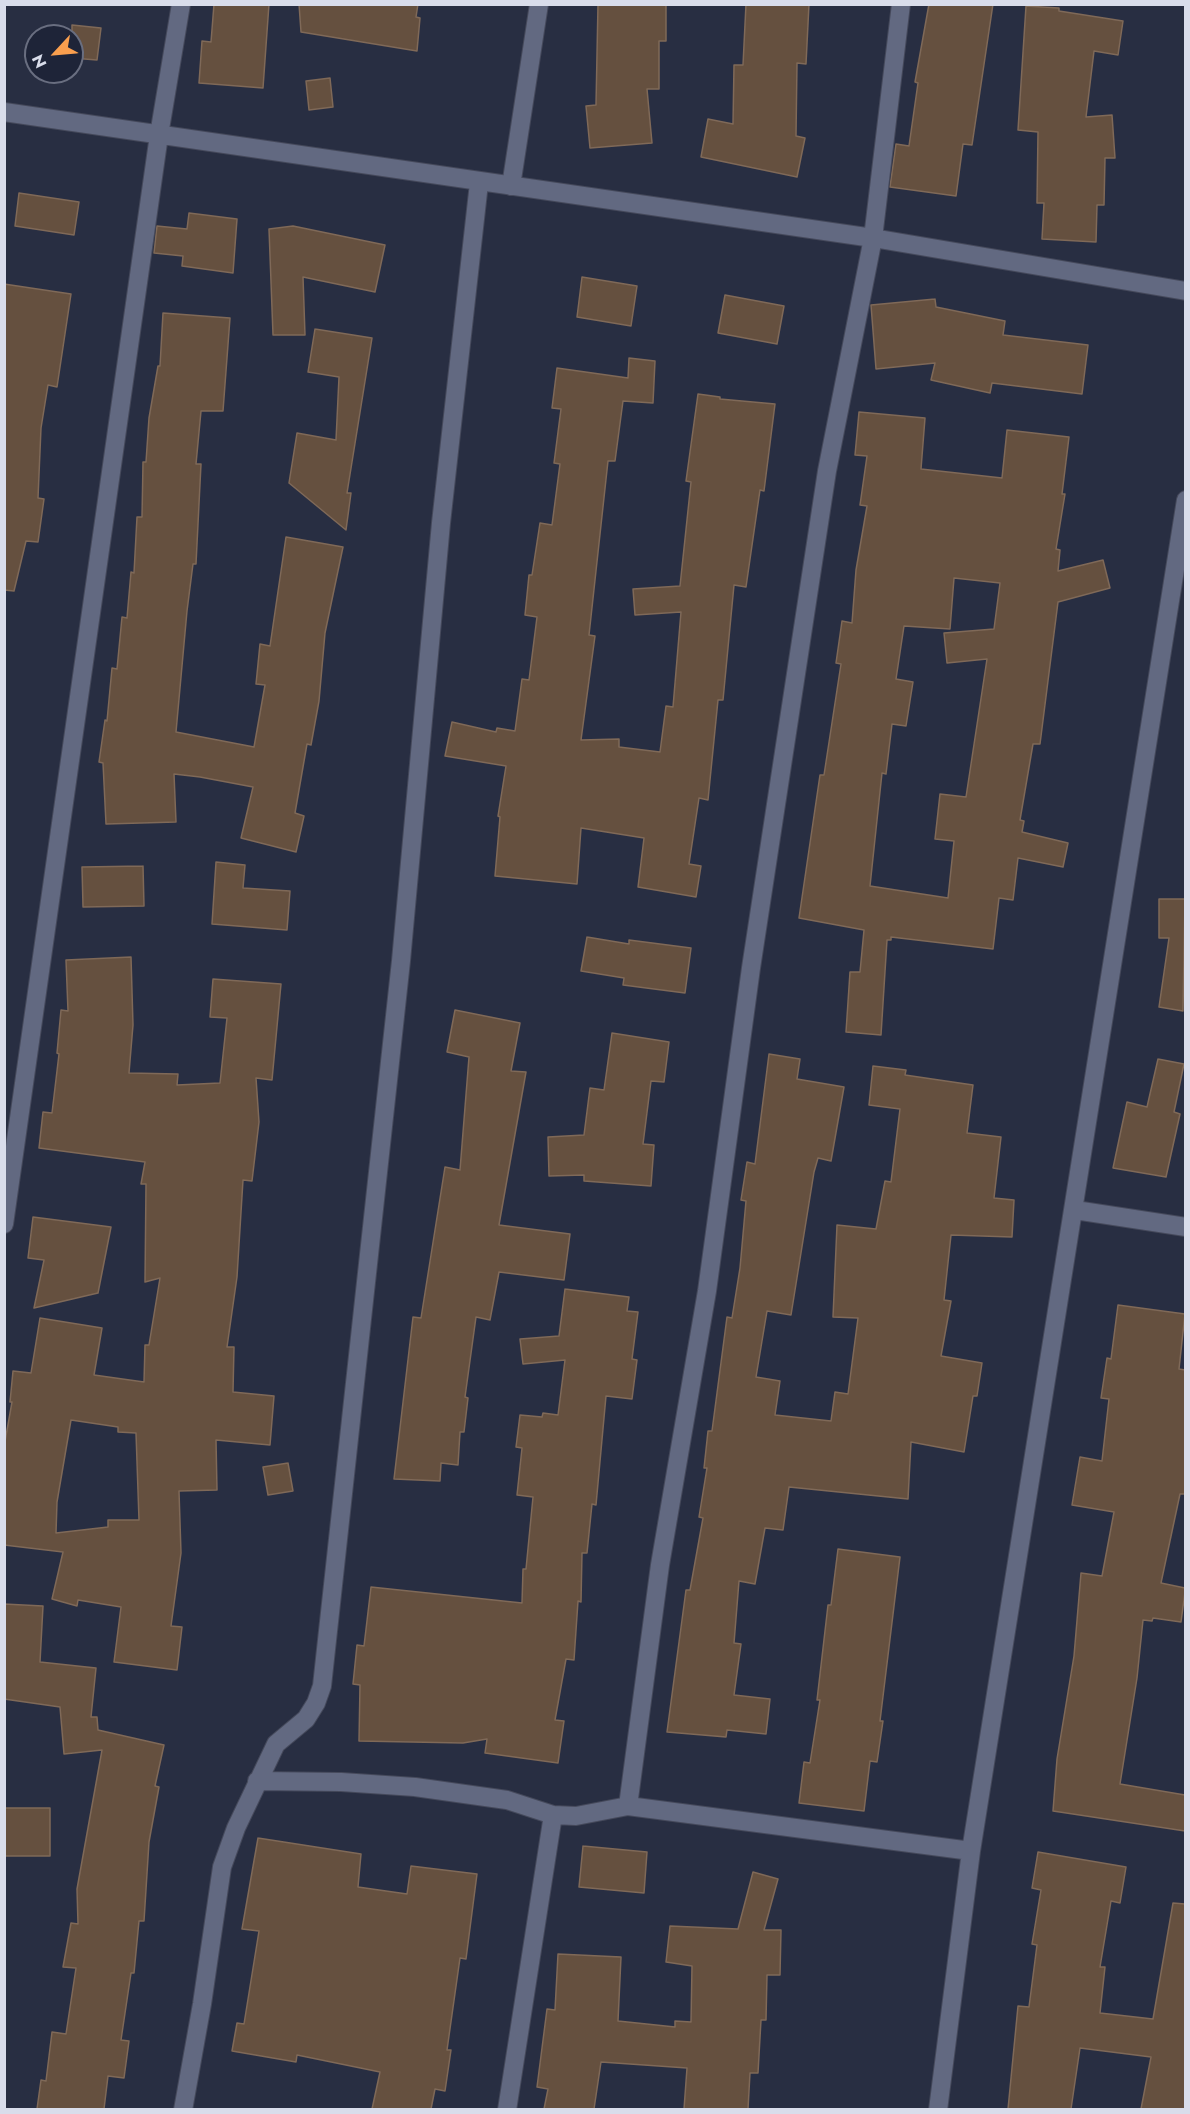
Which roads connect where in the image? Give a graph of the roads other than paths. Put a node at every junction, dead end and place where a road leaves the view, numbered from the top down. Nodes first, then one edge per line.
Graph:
1 (181, 4) edge
2 (539, 4) edge
3 (901, 4) edge
4 (4, 112) edge
5 (159, 135) junction
6 (479, 183) junction
7 (511, 186) junction
8 (873, 238) junction
9 (1185, 291) edge
10 (1185, 500) edge
11 (1075, 1210) junction
12 (4, 1224) edge
13 (1185, 1227) edge
14 (257, 1781) junction
15 (628, 1806) junction
16 (553, 1815) junction
17 (971, 1851) junction
18 (183, 2109) edge
19 (507, 2109) edge
20 (938, 2109) edge

1 - 5 street
2 - 7 street
3 - 8 street
4 - 5 street
5 - 6 street
5 - 12 street
6 - 7 street
6 - 14 street
7 - 8 street
8 - 9 street
8 - 15 street
10 - 11 street
11 - 13 street
11 - 17 street
14 - 16 street
14 - 18 street
15 - 16 street
15 - 17 street
16 - 19 street
17 - 20 street

